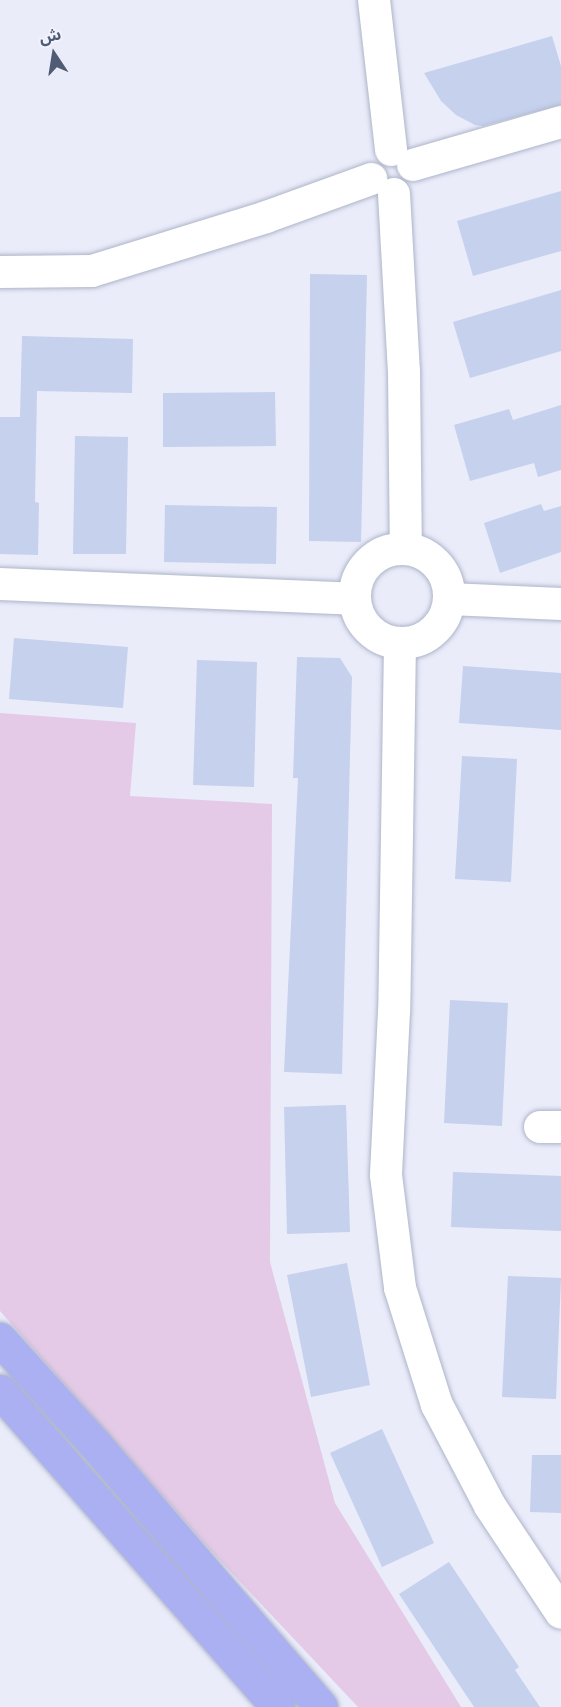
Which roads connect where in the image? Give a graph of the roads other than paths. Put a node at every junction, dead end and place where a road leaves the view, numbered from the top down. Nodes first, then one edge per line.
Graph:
1 (374, 0) edge
2 (561, 122) edge
3 (402, 158) junction
4 (382, 186) junction
5 (0, 272) edge
6 (406, 549) junction
7 (0, 584) edge
8 (354, 599) junction
9 (449, 599) junction
10 (561, 604) edge
11 (400, 643) junction
12 (0, 1339) edge
13 (0, 1391) edge
14 (561, 1613) edge
15 (278, 1707) edge
16 (321, 1707) edge

1 - 3 street
2 - 3 street
3 - 4 street
4 - 5 street
4 - 6 street
6 - 8 street
6 - 9 street
7 - 8 street
8 - 11 street
9 - 10 street
9 - 11 street
11 - 14 street
12 - 16 main road
13 - 15 main road

